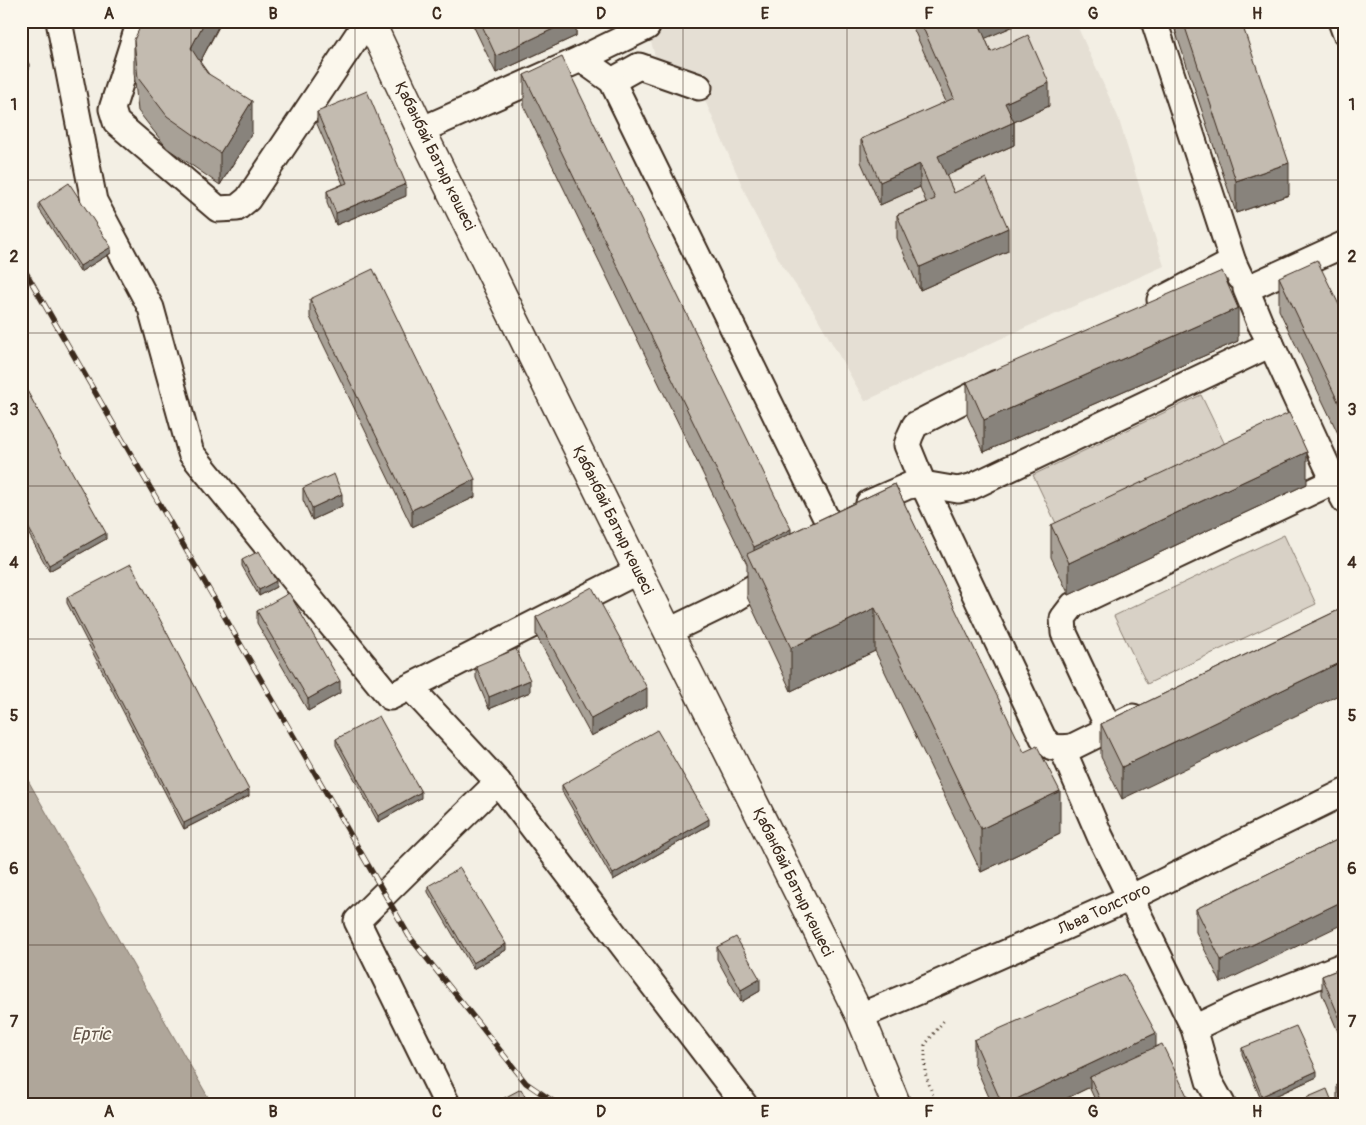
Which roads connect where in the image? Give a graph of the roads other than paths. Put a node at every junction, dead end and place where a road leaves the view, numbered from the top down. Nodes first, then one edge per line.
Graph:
1 (59, 21) edge
2 (140, 21) edge
3 (369, 21) edge
4 (644, 21) edge
5 (1154, 21) edge
6 (1341, 21) edge
7 (1345, 32) edge
8 (581, 59) junction
9 (612, 81) junction
10 (699, 87) dead end
11 (421, 130) junction
12 (1345, 244) edge
13 (1234, 262) junction
14 (1246, 289) junction
15 (1136, 312) edge
16 (1271, 344) junction
17 (1012, 375) edge
18 (923, 484) junction
19 (1339, 491) edge
20 (828, 522) junction
21 (638, 571) junction
22 (669, 631) junction
23 (410, 687) junction
24 (1153, 707) edge
25 (1109, 729) junction
26 (1062, 748) junction
27 (498, 782) junction
28 (1345, 792) edge
29 (1130, 898) junction
30 (1345, 964) edge
31 (860, 1016) junction
32 (1194, 1028) junction
33 (447, 1104) edge
34 (744, 1104) edge
35 (896, 1104) edge
36 (1222, 1104) edge

1 - 23 street
2 - 3 street
3 - 11 main road, Қабанбай Батыр көшесі
4 - 8 street
5 - 13 street
6 - 7 street
8 - 9 street
8 - 11 street
9 - 10 street
9 - 20 street
11 - 21 main road, Қабанбай Батыр көшесі
12 - 14 street
13 - 14 street
13 - 15 street
14 - 16 street
16 - 18 street
16 - 19 street
17 - 18 street
18 - 20 street
18 - 26 street
19 - 25 street
20 - 22 street
21 - 22 main road, Қабанбай Батыр көшесі
21 - 23 street
22 - 31 main road, Қабанбай Батыр көшесі
23 - 27 street
24 - 25 street
25 - 26 street
26 - 29 street
27 - 33 street
27 - 34 street
28 - 29 street, Льва Толстого
29 - 31 street, Льва Толстого
29 - 32 street
30 - 32 street
31 - 35 main road, Қабанбай Батыр көшесі
32 - 36 street

